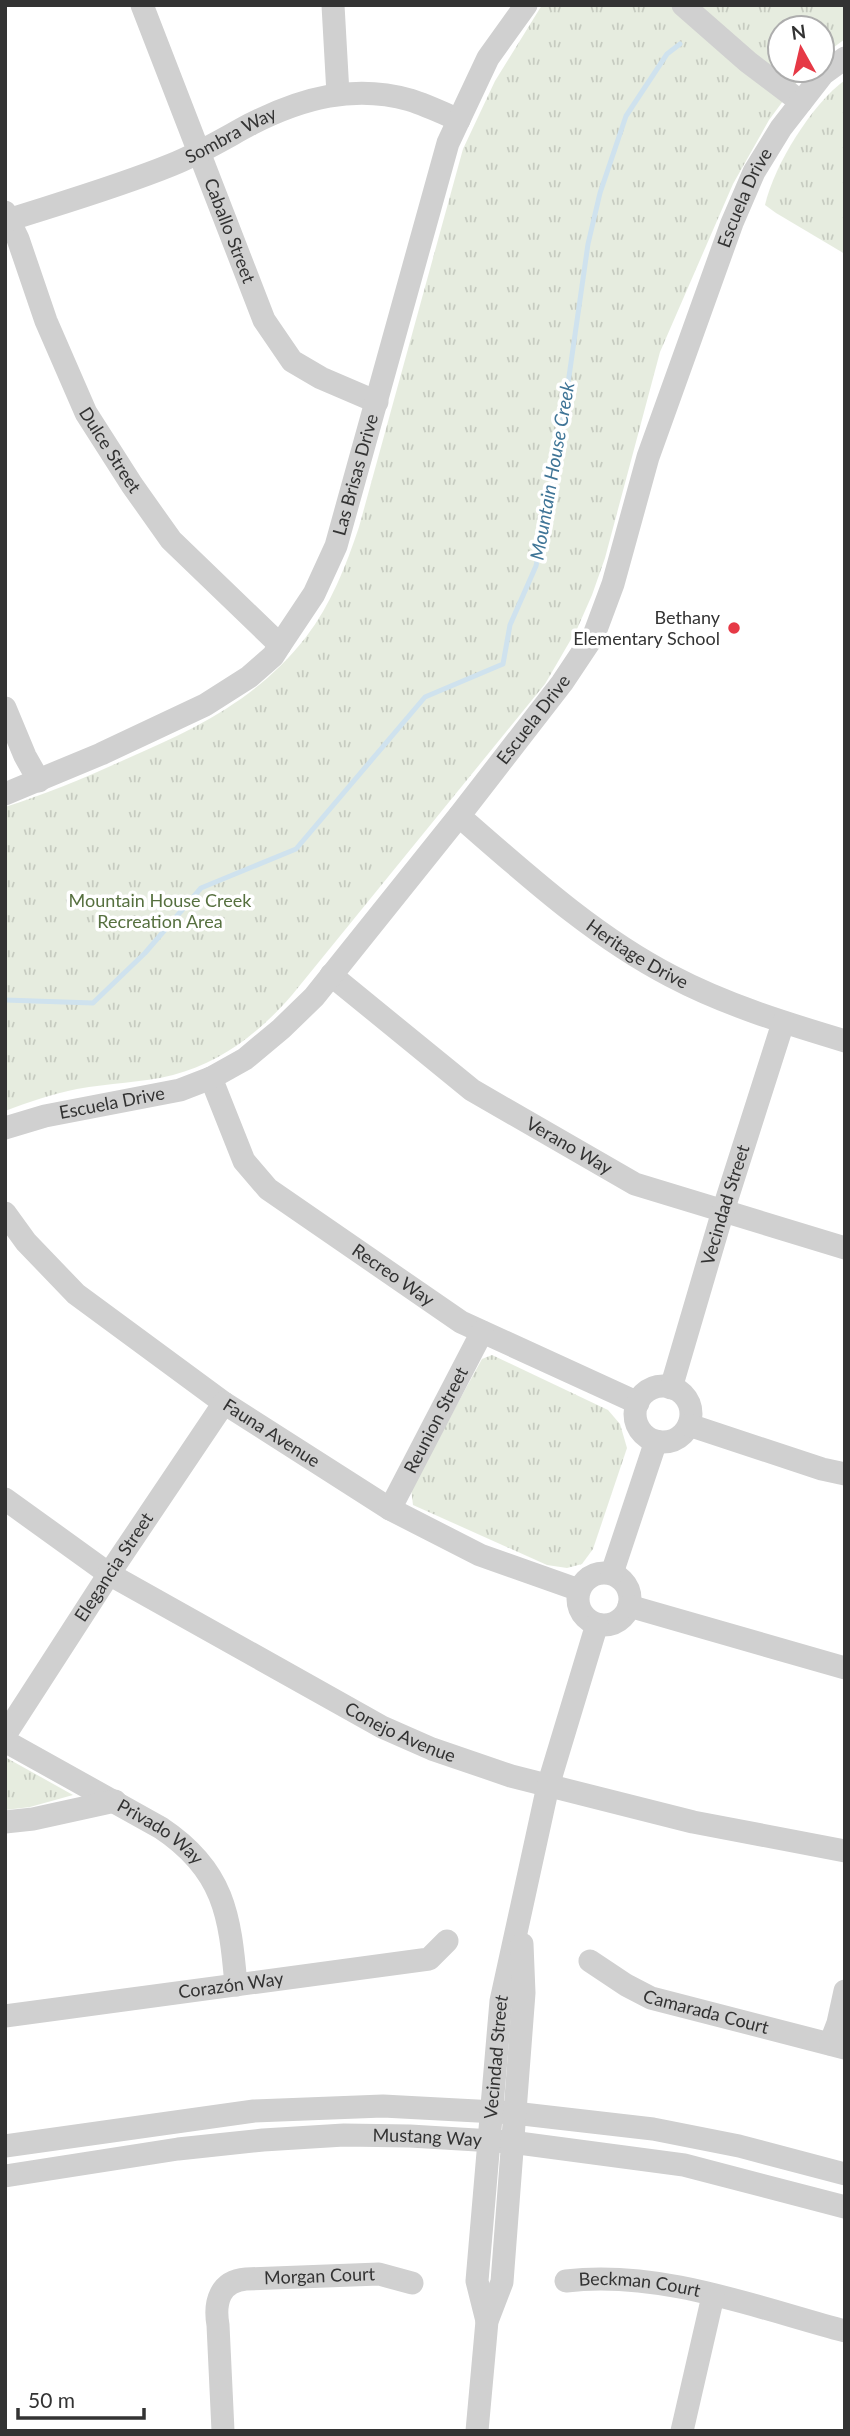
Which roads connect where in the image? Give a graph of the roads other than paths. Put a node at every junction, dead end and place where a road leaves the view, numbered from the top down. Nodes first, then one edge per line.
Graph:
1 (142, 5) edge
2 (332, 5) edge
3 (526, 5) edge
4 (683, 5) edge
5 (845, 58) edge
6 (338, 94) junction
7 (801, 102) junction
8 (459, 120) junction
9 (197, 153) junction
10 (6, 217) edge
11 (377, 402) junction
12 (280, 645) junction
13 (5, 708) edge
14 (39, 781) junction
15 (5, 794) edge
16 (459, 816) junction
17 (331, 975) junction
18 (783, 1023) junction
19 (845, 1041) edge
20 (211, 1078) junction
21 (5, 1128) edge
22 (723, 1211) junction
23 (5, 1213) edge
24 (845, 1248) edge
25 (482, 1332) junction
26 (671, 1388) junction
27 (638, 1403) junction
28 (224, 1404) junction
29 (689, 1424) junction
30 (656, 1441) junction
31 (845, 1474) edge
32 (5, 1499) edge
33 (390, 1508) junction
34 (612, 1573) junction
35 (108, 1574) junction
36 (579, 1590) junction
37 (629, 1606) junction
38 (597, 1624) junction
39 (845, 1668) edge
40 (5, 1735) edge
41 (5, 1741) edge
42 (548, 1786) junction
43 (115, 1801) junction
44 (5, 1822) edge
45 (845, 1851) edge
46 (520, 1920) junction
47 (447, 1941) dead end
48 (590, 1961) dead end
49 (236, 1985) junction
50 (845, 1991) edge
51 (5, 2016) edge
52 (837, 2046) edge
53 (490, 2111) junction
54 (514, 2113) junction
55 (487, 2140) junction
56 (511, 2142) junction
57 (5, 2146) edge
58 (845, 2174) edge
59 (5, 2176) edge
60 (845, 2207) edge
61 (566, 2281) dead end
62 (412, 2283) dead end
63 (713, 2296) junction
64 (487, 2321) junction
65 (845, 2331) edge
66 (223, 2431) edge
67 (477, 2431) edge
68 (682, 2431) edge

1 - 9 street, Caballo Street
2 - 6 street
3 - 8 street, Las Brisas Drive
4 - 7 street
5 - 7 street, Escuela Drive
6 - 8 street, Sombra Way
6 - 9 street, Sombra Way
7 - 16 street, Escuela Drive
8 - 11 street, Las Brisas Drive
9 - 10 street, Sombra Way
9 - 11 street, Caballo Street
10 - 12 street, Dulce Street
11 - 12 street, Las Brisas Drive
12 - 14 street, Las Brisas Drive
13 - 14 street
14 - 15 street, Las Brisas Drive
16 - 17 street, Escuela Drive
16 - 18 street, Heritage Drive
17 - 20 street, Escuela Drive
17 - 22 street, Verano Way
18 - 19 street, Heritage Drive
18 - 22 street, Vecindad Street
20 - 21 street, Escuela Drive
20 - 25 street, Recreo Way
22 - 24 street, Verano Way
22 - 26 street, Vecindad Street
23 - 28 street, Fauna Avenue
25 - 27 street, Recreo Way
25 - 33 street, Reunion Street
26 - 27 street
26 - 29 street
27 - 30 street
28 - 33 street, Fauna Avenue
28 - 35 street, Elegancia Street
29 - 30 street
29 - 31 street
30 - 34 street
32 - 35 street, Conejo Avenue
33 - 36 street, Fauna Avenue
34 - 36 street
34 - 37 street
35 - 40 street, Elegancia Street
35 - 42 street, Conejo Avenue
36 - 38 street
37 - 38 street
37 - 39 street
38 - 42 street, Vecindad Street
41 - 43 street, Privado Way
42 - 45 street, Conejo Avenue
42 - 46 street, Vecindad Street
43 - 44 street
43 - 49 street, Privado Way
46 - 53 street, Vecindad Street
46 - 54 street, Vecindad Street
47 - 49 street, Corazón Way
48 - 52 street, Camarada Court
49 - 51 street, Corazón Way
50 - 52 street
53 - 54 street, Mustang Way
53 - 55 street, Vecindad Street
53 - 57 street, Mustang Way
54 - 56 street, Vecindad Street
54 - 58 street, Mustang Way
55 - 56 street, Mustang Way
55 - 59 street, Mustang Way
55 - 64 street, Vecindad Street
56 - 60 street, Mustang Way
56 - 64 street, Vecindad Street
61 - 63 street, Beckman Court
62 - 66 street, Morgan Court
63 - 65 street, Beckman Court
63 - 68 street
64 - 67 street, Vecindad Street

